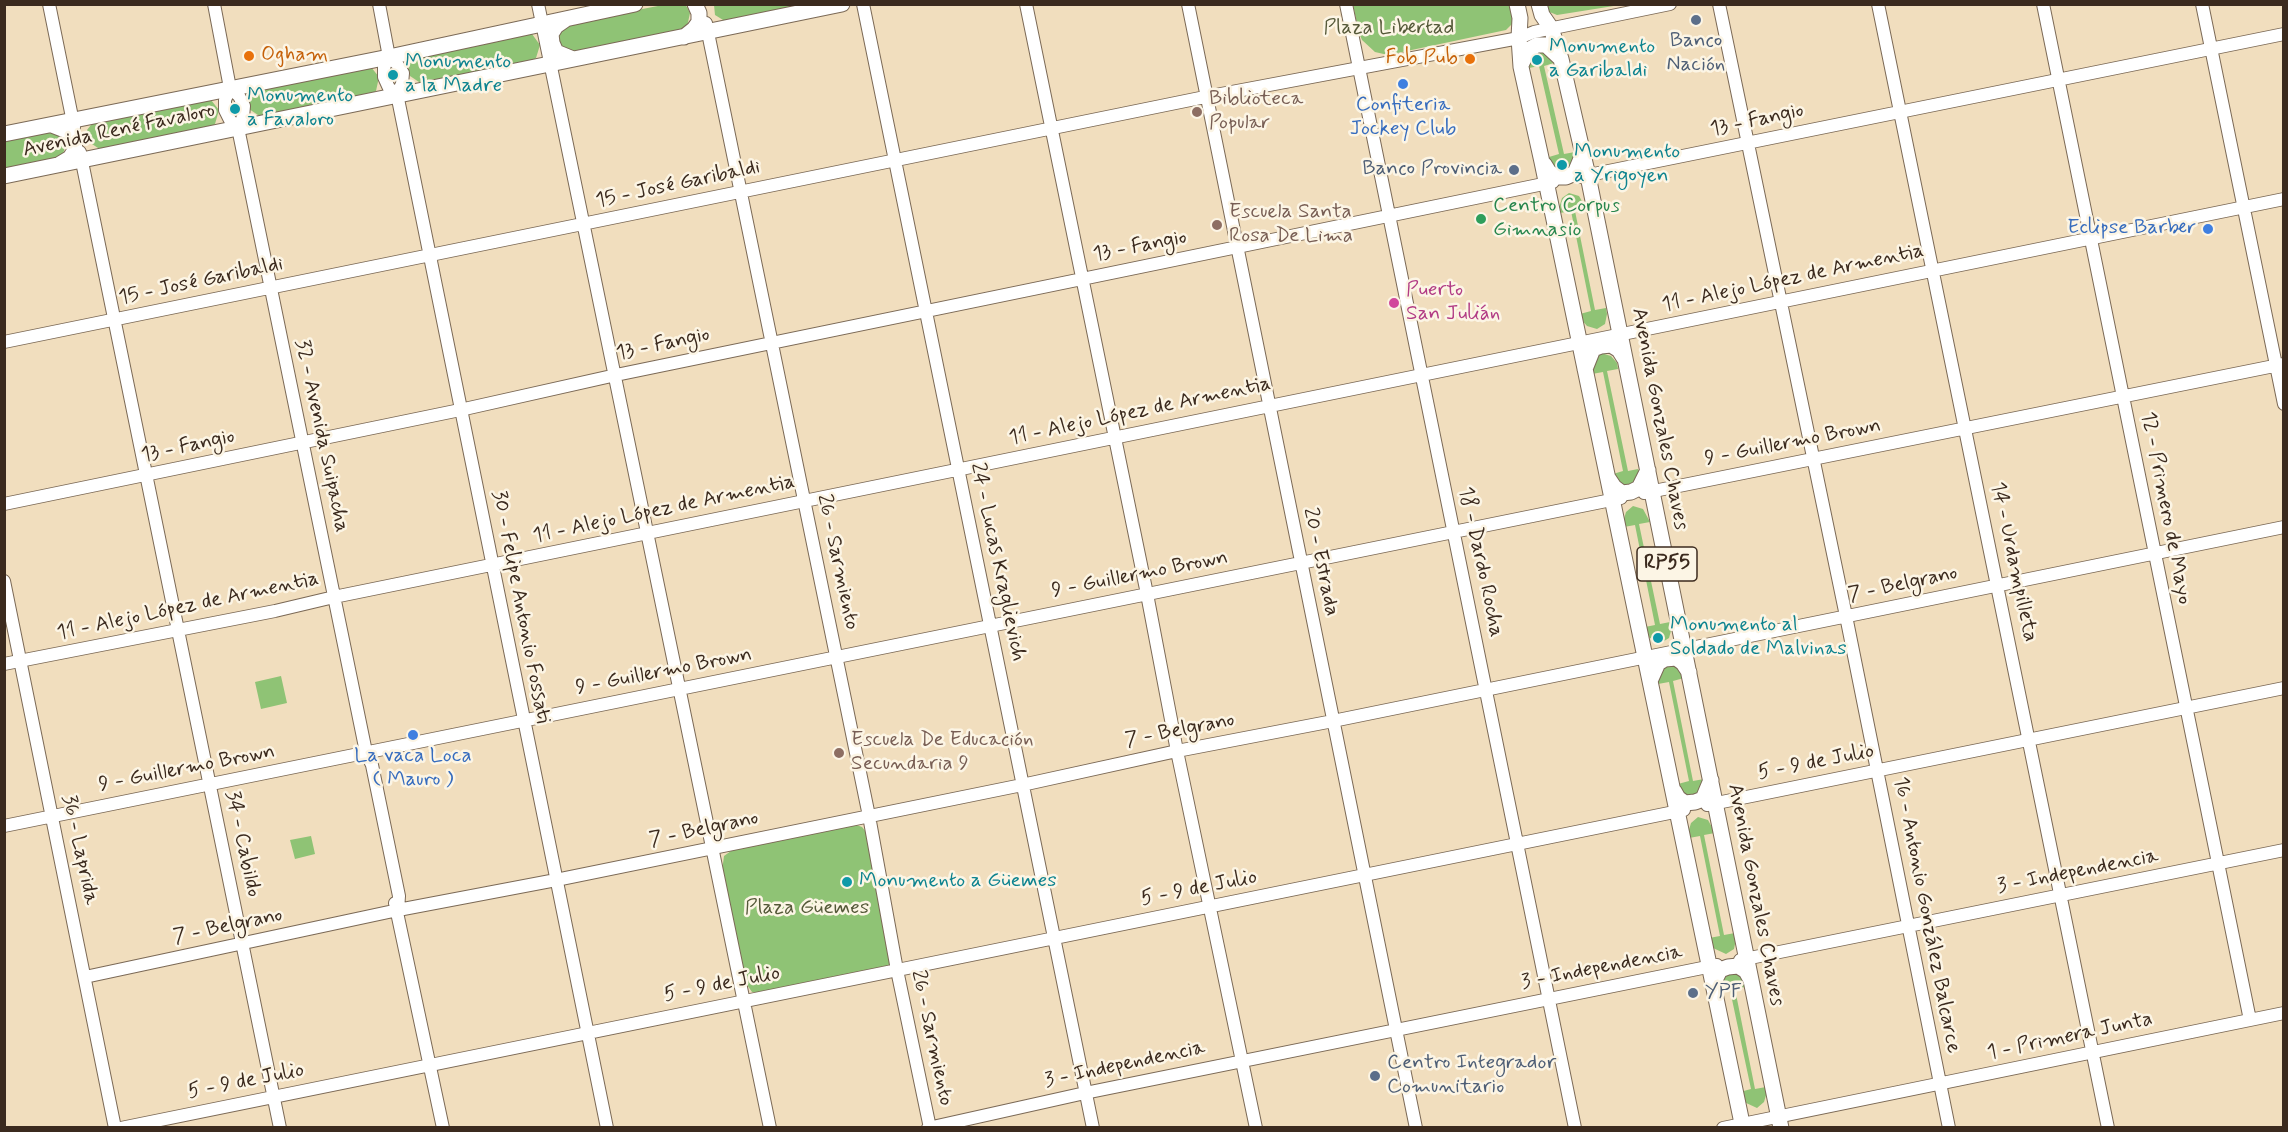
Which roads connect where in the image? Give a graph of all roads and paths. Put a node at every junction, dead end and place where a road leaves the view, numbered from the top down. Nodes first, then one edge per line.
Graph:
1 (49, 4) edge
2 (214, 4) edge
3 (379, 4) edge
4 (538, 4) edge
5 (635, 4) edge
6 (695, 4) edge
7 (702, 4) edge
8 (842, 4) edge
9 (863, 4) edge
10 (1026, 4) edge
11 (1188, 4) edge
12 (1346, 4) edge
13 (1517, 4) edge
14 (1539, 4) edge
15 (1670, 4) edge
16 (1719, 4) edge
17 (1878, 4) edge
18 (2043, 4) edge
19 (2202, 4) edge
20 (566, 19) junction
21 (542, 24) junction
22 (1551, 28) junction
23 (708, 32) junction
24 (2283, 34) edge
25 (684, 37) junction
26 (1518, 38) junction
27 (2211, 48) junction
28 (389, 57) junction
29 (1561, 59) junction
30 (573, 60) junction
31 (552, 64) junction
32 (1521, 67) junction
33 (1359, 68) junction
34 (2058, 80) junction
35 (230, 88) junction
36 (397, 94) junction
37 (1205, 97) junction
38 (1900, 112) junction
39 (73, 120) junction
40 (50, 125) junction
41 (238, 128) junction
42 (1052, 128) junction
43 (4, 134) edge
44 (1748, 143) junction
45 (1583, 154) junction
46 (81, 160) junction
47 (895, 160) junction
48 (1542, 162) junction
49 (60, 164) junction
50 (4, 176) edge
51 (1588, 176) junction
52 (1547, 183) junction
53 (742, 191) junction
54 (2283, 199) edge
55 (2243, 207) junction
56 (1389, 217) junction
57 (585, 223) junction
58 (2091, 238) junction
59 (1236, 248) junction
60 (429, 255) junction
61 (1933, 270) junction
62 (1083, 278) junction
63 (270, 288) junction
64 (1780, 302) junction
65 (926, 312) junction
66 (115, 319) junction
67 (1620, 334) junction
68 (4, 342) edge
69 (773, 342) junction
70 (1580, 342) junction
71 (1625, 361) junction
72 (2280, 364) edge
73 (1585, 369) junction
74 (616, 375) junction
75 (1421, 375) junction
76 (2123, 396) junction
77 (2283, 404) edge
78 (1269, 406) junction
79 (460, 410) junction
80 (1966, 428) junction
81 (1115, 437) junction
82 (302, 443) junction
83 (1812, 459) junction
84 (958, 469) junction
85 (1648, 470) junction
86 (147, 475) junction
87 (1608, 478) junction
88 (1652, 492) junction
89 (1612, 500) junction
90 (805, 501) junction
91 (4, 504) edge
92 (2283, 527) edge
93 (1454, 532) junction
94 (648, 533) junction
95 (2155, 553) junction
96 (1300, 563) junction
97 (492, 565) junction
98 (4, 581) edge
99 (1998, 585) junction
100 (1147, 594) junction
101 (334, 597) junction
102 (1846, 616) junction
103 (990, 626) junction
104 (178, 628) junction
105 (1684, 650) junction
106 (837, 657) junction
107 (1645, 657) junction
108 (21, 661) junction
109 (4, 664) edge
110 (1689, 672) junction
111 (1650, 681) junction
112 (2283, 688) edge
113 (680, 689) junction
114 (1486, 690) junction
115 (2186, 708) junction
116 (523, 720) junction
117 (1333, 721) junction
118 (2030, 740) junction
119 (1177, 751) junction
120 (366, 752) junction
121 (1877, 771) junction
122 (1711, 780) junction
123 (210, 784) junction
124 (1023, 785) junction
125 (1673, 788) junction
126 (1715, 804) junction
127 (1678, 811) junction
128 (52, 816) junction
129 (869, 816) junction
130 (4, 826) edge
131 (1517, 844) junction
132 (713, 848) junction
133 (2283, 850) edge
134 (2218, 863) junction
135 (1364, 875) junction
136 (556, 880) junction
137 (2061, 895) junction
138 (1211, 906) junction
139 (398, 910) junction
140 (1909, 926) junction
141 (1054, 938) junction
142 (243, 945) junction
143 (1747, 959) junction
144 (1710, 966) junction
145 (897, 970) junction
146 (85, 977) junction
147 (1751, 980) junction
148 (1714, 987) junction
149 (1549, 999) junction
150 (744, 1001) junction
151 (2283, 1013) edge
152 (2250, 1020) junction
153 (1396, 1030) junction
154 (587, 1033) junction
155 (2092, 1052) junction
156 (1242, 1061) junction
157 (431, 1065) junction
158 (1940, 1083) junction
159 (1085, 1093) junction
160 (274, 1096) junction
161 (1780, 1122) edge
162 (1743, 1126) edge
163 (929, 1127) edge
164 (115, 1128) edge
165 (121, 1128) edge
166 (280, 1128) edge
167 (443, 1128) edge
168 (607, 1128) edge
169 (770, 1128) edge
170 (1092, 1128) edge
171 (1256, 1128) edge
172 (1416, 1128) edge
173 (1575, 1128) edge
174 (1723, 1128) edge
175 (1949, 1128) edge
176 (2108, 1128) edge

1 - 39 street, 34 - Cabildo
2 - 35 street, 32 - Avenida Suipacha
3 - 28 street
4 - 21 street
5 - 20 main road, Avenida René Favaloro
6 - 25 main road
7 - 23 street, 26 - Sarmiento
8 - 23 main road, Avenida René Favaloro
9 - 47 street, 24 - Lucas Kraglievich
10 - 42 street
11 - 37 street, 20 - Estrada
12 - 33 street, 18 - Dardo Rocha
13 - 26 main road, RP55
14 - 22 main road, Avenida Gonzales Chaves / RP55
15 - 22 street, 15 - José Garibaldi
16 - 44 street, 16 - Antonio González Balcarce
17 - 38 street, 14 - Urdampilleta
18 - 34 street, 12 - Primero de Mayo
19 - 27 street
20 - 21 main road, Avenida René Favaloro
20 - 30 main road
21 - 28 main road, Avenida René Favaloro
21 - 31 street
22 - 26 street, 15 - José Garibaldi
22 - 29 main road, Avenida Gonzales Chaves / RP55
23 - 25 main road, Avenida René Favaloro
23 - 53 street, 26 - Sarmiento
24 - 27 street, 13 - Fangio
25 - 30 main road, Avenida René Favaloro
26 - 32 main road, RP55
26 - 33 street, 15 - José Garibaldi
27 - 34 street, 13 - Fangio
27 - 55 street
28 - 35 main road, Avenida René Favaloro
28 - 36 street
28 - 36 street
29 - 32 main road
29 - 45 main road, Avenida Gonzales Chaves / RP55
30 - 31 main road, Avenida René Favaloro
31 - 36 main road, Avenida René Favaloro
31 - 57 street
32 - 48 main road, RP55
33 - 37 street, 15 - José Garibaldi
33 - 56 street, 18 - Dardo Rocha
34 - 38 street, 13 - Fangio
34 - 58 street, 12 - Primero de Mayo
35 - 39 main road, Avenida René Favaloro
35 - 41 street, 32 - Avenida Suipacha
35 - 41 street, 32 - Avenida Suipacha
36 - 41 main road, Avenida René Favaloro
36 - 60 street, 30 - Felipe Antonio Fossati
37 - 42 street, 15 - José Garibaldi
37 - 59 street, 20 - Estrada
38 - 44 street, 13 - Fangio
38 - 61 street, 14 - Urdampilleta
39 - 40 main road, Avenida René Favaloro
39 - 46 street, 34 - Cabildo
40 - 43 main road, Avenida René Favaloro
40 - 49 main road
41 - 46 main road, Avenida René Favaloro
41 - 63 street, 32 - Avenida Suipacha
42 - 47 street, 15 - José Garibaldi
42 - 62 street
44 - 51 street, 13 - Fangio
44 - 64 street, 16 - Antonio González Balcarce
45 - 48 main road
45 - 51 main road, Avenida Gonzales Chaves / RP55
46 - 49 main road, Avenida René Favaloro
46 - 66 street, 34 - Cabildo
47 - 53 street, 15 - José Garibaldi
47 - 65 street, 24 - Lucas Kraglievich
48 - 52 main road, RP55
49 - 50 main road, Avenida René Favaloro
51 - 52 street, 13 - Fangio
51 - 67 main road, Avenida Gonzales Chaves / RP55
52 - 56 street, 13 - Fangio
52 - 70 main road, RP55
53 - 57 street, 15 - José Garibaldi
53 - 69 street, 26 - Sarmiento
54 - 55 street, 11 - Alejo López de Armentia
55 - 58 street, 11 - Alejo López de Armentia
55 - 72 street
56 - 59 street, 13 - Fangio
56 - 75 street, 18 - Dardo Rocha
57 - 60 street, 15 - José Garibaldi
57 - 74 street
58 - 61 street, 11 - Alejo López de Armentia
58 - 76 street, 12 - Primero de Mayo
59 - 62 street, 13 - Fangio
59 - 78 street, 20 - Estrada
60 - 63 street, 15 - José Garibaldi
60 - 79 street, 30 - Felipe Antonio Fossati
61 - 64 street, 11 - Alejo López de Armentia
61 - 80 street, 14 - Urdampilleta
62 - 65 street, 13 - Fangio
62 - 81 street
63 - 66 street, 15 - José Garibaldi
63 - 82 street, 32 - Avenida Suipacha
64 - 67 street, 11 - Alejo López de Armentia
64 - 83 street, 16 - Antonio González Balcarce
65 - 69 street, 13 - Fangio
65 - 84 street, 24 - Lucas Kraglievich
66 - 68 street, 15 - José Garibaldi
66 - 86 street, 34 - Cabildo
67 - 70 street, 11 - Alejo López de Armentia
67 - 71 main road, Avenida Gonzales Chaves / RP55
69 - 74 street, 13 - Fangio
69 - 90 street, 26 - Sarmiento
70 - 73 main road, RP55
70 - 75 street, 11 - Alejo López de Armentia
71 - 73 main road
71 - 85 main road, Avenida Gonzales Chaves / RP55
72 - 76 street, 9 - Guillermo Brown
72 - 77 street
73 - 87 main road, RP55
74 - 79 street, 13 - Fangio
74 - 94 street
75 - 78 street, 11 - Alejo López de Armentia
75 - 93 street, 18 - Dardo Rocha
76 - 80 street, 9 - Guillermo Brown
76 - 95 street, 12 - Primero de Mayo
78 - 81 street, 11 - Alejo López de Armentia
78 - 96 street, 20 - Estrada
79 - 82 street, 13 - Fangio
79 - 97 street, 30 - Felipe Antonio Fossati
80 - 83 street, 9 - Guillermo Brown
80 - 99 street, 14 - Urdampilleta
81 - 84 street, 11 - Alejo López de Armentia
81 - 100 street
82 - 86 street, 13 - Fangio
82 - 101 street, 32 - Avenida Suipacha
83 - 88 street, 9 - Guillermo Brown
83 - 102 street, 16 - Antonio González Balcarce
84 - 90 street, 11 - Alejo López de Armentia
84 - 103 street, 24 - Lucas Kraglievich
85 - 87 main road
85 - 88 main road, Avenida Gonzales Chaves / RP55
86 - 91 street, 13 - Fangio
86 - 104 street, 34 - Cabildo
87 - 89 main road, RP55
88 - 89 street, 9 - Guillermo Brown
88 - 105 main road, Avenida Gonzales Chaves / RP55
89 - 93 street, 9 - Guillermo Brown
89 - 107 main road, RP55
90 - 94 street, 11 - Alejo López de Armentia
90 - 106 street, 26 - Sarmiento
92 - 95 street, 7 - Belgrano
93 - 96 street, 9 - Guillermo Brown
93 - 114 street, 18 - Dardo Rocha
94 - 97 street, 11 - Alejo López de Armentia
94 - 113 street
95 - 99 street, 7 - Belgrano
95 - 115 street, 12 - Primero de Mayo
96 - 100 street, 9 - Guillermo Brown
96 - 117 street, 20 - Estrada
97 - 101 street, 11 - Alejo López de Armentia
97 - 116 street, 30 - Felipe Antonio Fossati
98 - 108 street, 36 - Laprida
99 - 102 street, 7 - Belgrano
99 - 118 street, 14 - Urdampilleta
100 - 103 street, 9 - Guillermo Brown
100 - 119 street
101 - 104 street, 11 - Alejo López de Armentia
101 - 120 street, 32 - Avenida Suipacha
102 - 105 street, 7 - Belgrano
102 - 121 street, 16 - Antonio González Balcarce
103 - 106 street, 9 - Guillermo Brown
103 - 124 street, 24 - Lucas Kraglievich
104 - 108 street, 11 - Alejo López de Armentia
104 - 123 street, 34 - Cabildo
105 - 107 street, 7 - Belgrano
105 - 110 main road, Avenida Gonzales Chaves / RP55
106 - 113 street, 9 - Guillermo Brown
106 - 129 street, 26 - Sarmiento
107 - 111 main road, RP55
107 - 114 street, 7 - Belgrano
108 - 109 street, 11 - Alejo López de Armentia
108 - 128 street, 36 - Laprida
110 - 111 main road
110 - 122 main road, Avenida Gonzales Chaves / RP55
111 - 125 main road, RP55
112 - 115 street, 5 - 9 de Julio
113 - 116 street, 9 - Guillermo Brown
113 - 132 street
114 - 117 street, 7 - Belgrano
114 - 131 street, 18 - Dardo Rocha
115 - 118 street, 5 - 9 de Julio
115 - 134 street, 12 - Primero de Mayo
116 - 120 street, 9 - Guillermo Brown
116 - 136 street, 30 - Felipe Antonio Fossati
117 - 119 street, 7 - Belgrano
117 - 135 street, 20 - Estrada
118 - 121 street, 5 - 9 de Julio
118 - 137 street, 14 - Urdampilleta
119 - 124 street, 7 - Belgrano
119 - 138 street
120 - 123 street, 9 - Guillermo Brown
120 - 139 street, 32 - Avenida Suipacha
121 - 126 street, 5 - 9 de Julio
121 - 140 street, 16 - Antonio González Balcarce
122 - 125 main road
122 - 126 main road, Avenida Gonzales Chaves / RP55
123 - 128 street, 9 - Guillermo Brown
123 - 142 street, 34 - Cabildo
124 - 129 street, 7 - Belgrano
124 - 141 street, 24 - Lucas Kraglievich
125 - 127 main road, RP55
126 - 127 street, 5 - 9 de Julio
126 - 143 main road, Avenida Gonzales Chaves / RP55
127 - 131 street, 5 - 9 de Julio
127 - 144 main road, RP55
128 - 130 street, 9 - Guillermo Brown
128 - 146 street, 36 - Laprida
129 - 132 street, 7 - Belgrano
129 - 145 street, 26 - Sarmiento
131 - 135 street, 5 - 9 de Julio
131 - 149 street, 18 - Dardo Rocha
132 - 136 street, 7 - Belgrano
132 - 150 street
133 - 134 street, 3 - Independencia
134 - 137 street, 3 - Independencia
134 - 152 street, 12 - Primero de Mayo
135 - 138 street, 5 - 9 de Julio
135 - 153 street, 20 - Estrada
136 - 139 street, 7 - Belgrano
136 - 154 street, 30 - Felipe Antonio Fossati
137 - 140 street, 3 - Independencia
137 - 155 street, 14 - Urdampilleta
138 - 141 street, 5 - 9 de Julio
138 - 156 street
139 - 142 street, 7 - Belgrano
139 - 157 street, 32 - Avenida Suipacha
140 - 143 street, 3 - Independencia
140 - 158 street, 16 - Antonio González Balcarce
141 - 145 street, 5 - 9 de Julio
141 - 159 street, 24 - Lucas Kraglievich
142 - 146 street, 7 - Belgrano
142 - 160 street, 34 - Cabildo
143 - 144 street, 3 - Independencia
143 - 147 main road, Avenida Gonzales Chaves / RP55
144 - 148 main road, RP55
144 - 149 street, 3 - Independencia
145 - 150 street, 5 - 9 de Julio
145 - 163 street, 26 - Sarmiento
146 - 164 street, 36 - Laprida
147 - 148 main road
147 - 161 main road, Avenida Gonzales Chaves / RP55
148 - 162 main road, RP55
149 - 153 street, 3 - Independencia
149 - 173 street, 18 - Dardo Rocha
150 - 154 street, 5 - 9 de Julio
150 - 169 street
151 - 152 street, 1 - Primera Junta
152 - 155 street, 1 - Primera Junta
153 - 156 street, 3 - Independencia
153 - 172 street, 20 - Estrada
154 - 157 street, 5 - 9 de Julio
154 - 168 street, 30 - Felipe Antonio Fossati
155 - 158 street, 1 - Primera Junta
155 - 176 street, 14 - Urdampilleta
156 - 159 street, 3 - Independencia
156 - 171 street
157 - 160 street, 5 - 9 de Julio
157 - 167 street, 32 - Avenida Suipacha
158 - 161 street, 1 - Primera Junta
158 - 175 street, 16 - Antonio González Balcarce
159 - 163 street, 3 - Independencia
159 - 170 street, 24 - Lucas Kraglievich
160 - 165 street, 5 - 9 de Julio
160 - 166 street, 34 - Cabildo
161 - 162 street, 1 - Primera Junta
162 - 174 street, 1 - Primera Junta

